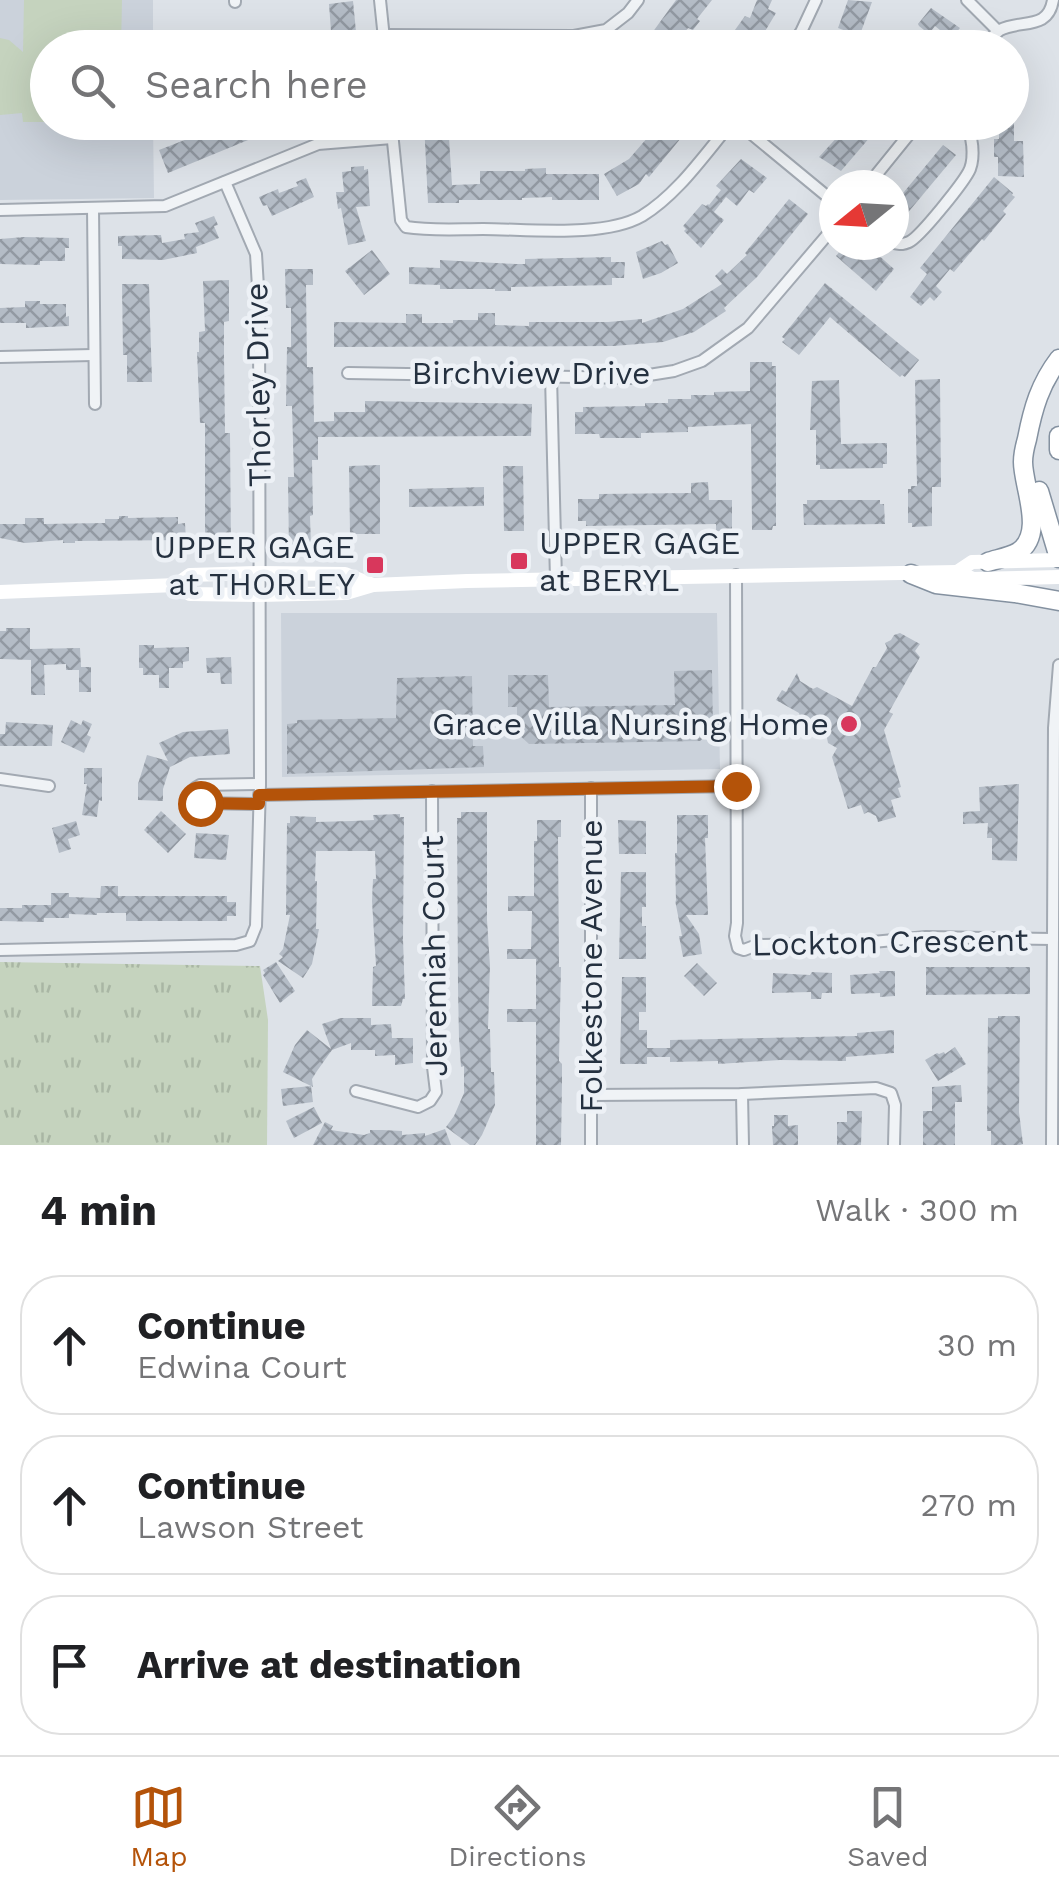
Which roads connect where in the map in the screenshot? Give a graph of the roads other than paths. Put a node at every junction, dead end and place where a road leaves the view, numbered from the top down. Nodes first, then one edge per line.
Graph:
1 (380, 0) edge
2 (638, 0) edge
3 (816, 0) edge
4 (967, 0) edge
5 (1053, 0) edge
6 (383, 30) edge
7 (606, 30) edge
8 (801, 30) edge
9 (997, 30) edge
10 (1002, 30) edge
11 (367, 140) edge
12 (392, 140) edge
13 (719, 140) edge
14 (757, 140) edge
15 (904, 140) edge
16 (971, 140) edge
17 (880, 170) edge
18 (225, 182) junction
19 (819, 190) edge
20 (93, 208) junction
21 (0, 210) edge
22 (909, 242) edge
23 (819, 245) edge
24 (93, 356) junction
25 (0, 358) edge
26 (1059, 359) edge
27 (348, 373) dead end
28 (551, 376) junction
29 (95, 404) dead end
30 (1059, 436) edge
31 (1026, 442) junction
32 (1059, 450) edge
33 (1059, 559) edge
34 (988, 562) junction
35 (259, 572) junction
36 (957, 572) junction
37 (911, 574) junction
38 (736, 575) junction
39 (1059, 577) edge
40 (556, 580) junction
41 (373, 584) junction
42 (176, 586) junction
43 (0, 592) edge
44 (259, 595) junction
45 (1059, 602) edge
46 (1059, 666) edge
47 (0, 780) edge
48 (49, 786) dead end
49 (736, 786) junction
50 (591, 788) junction
51 (432, 791) junction
52 (259, 794) junction
53 (1057, 843) edge
54 (1054, 938) junction
55 (0, 950) edge
56 (1056, 968) edge
57 (1056, 1088) edge
58 (356, 1091) dead end
59 (742, 1094) junction
60 (591, 1095) junction
61 (591, 1145) edge
62 (743, 1145) edge
63 (894, 1145) edge
64 (1052, 1145) edge

1 - 6 street
2 - 7 street
3 - 8 street
4 - 9 street
5 - 10 street
11 - 18 street
12 - 13 street
14 - 19 street
15 - 17 street
16 - 22 street
18 - 20 street
18 - 35 street, Thorley Drive
20 - 21 street
20 - 24 street
23 - 28 street, Birchview Drive
24 - 25 street
24 - 29 street
26 - 31 highway
27 - 28 street, Birchview Drive
28 - 40 street
30 - 32 highway
31 - 33 highway
31 - 34 highway
33 - 34 main road
34 - 36 main road
35 - 41 main road
35 - 42 main road
35 - 44 street, Thorley Drive
36 - 37 main road
36 - 39 main road
37 - 38 main road
37 - 45 highway
38 - 40 main road
38 - 49 street, Lockton Crescent
40 - 41 main road
41 - 44 main road
42 - 43 main road
42 - 44 main road
44 - 52 street, Thorley Drive
46 - 53 street
47 - 48 street
49 - 50 street
49 - 54 street, Lockton Crescent
50 - 51 street
50 - 60 street, Folkestone Avenue
51 - 52 street
51 - 58 street, Jeremiah Court
52 - 52 street
52 - 55 street, Thorley Drive
53 - 54 street
54 - 56 street
56 - 57 street
57 - 64 street
59 - 60 street
59 - 62 street
59 - 63 street
60 - 61 street, Folkestone Avenue

